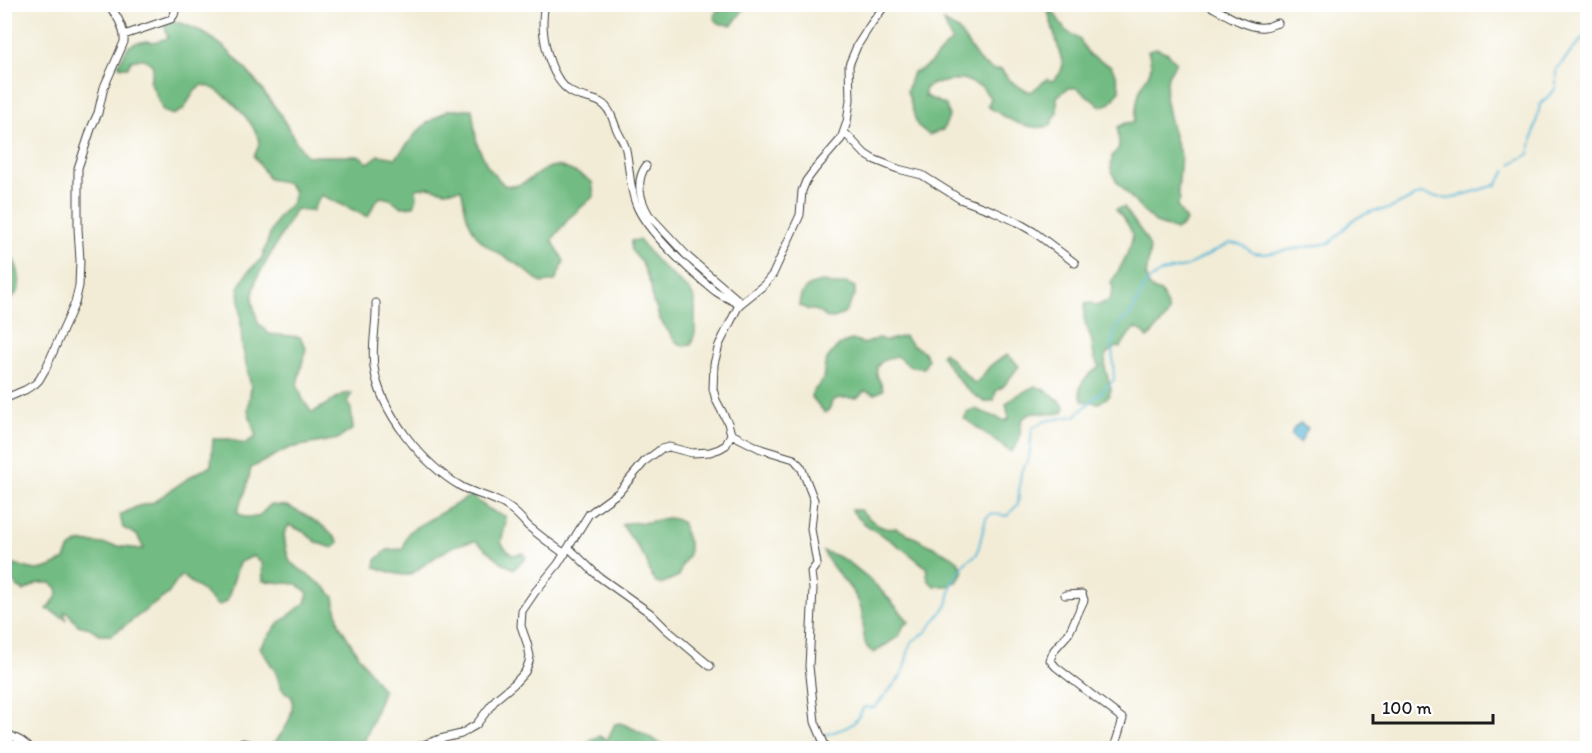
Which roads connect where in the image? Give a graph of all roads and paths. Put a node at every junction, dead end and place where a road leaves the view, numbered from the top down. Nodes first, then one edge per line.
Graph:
1 (107, 4) edge
2 (177, 4) edge
3 (545, 4) edge
4 (886, 4) edge
5 (1207, 4) edge
6 (1278, 23) dead end
7 (124, 35) junction
8 (844, 132) junction
9 (646, 166) dead end
10 (1076, 263) dead end
11 (376, 303) dead end
12 (740, 304) junction
13 (4, 399) edge
14 (731, 434) junction
15 (567, 551) junction
16 (1065, 595) dead end
17 (710, 666) dead end
18 (4, 732) edge
19 (30, 748) edge
20 (213, 748) edge
21 (264, 748) edge
22 (414, 748) edge
23 (826, 748) edge
24 (1114, 748) edge

1 - 7 street
2 - 7 street
3 - 12 street
4 - 8 street
5 - 6 street
7 - 13 street
8 - 10 street
8 - 12 street
9 - 12 street
11 - 15 street
12 - 14 street
14 - 15 street
14 - 23 street
15 - 17 street
15 - 22 street
16 - 24 street
18 - 19 street
20 - 21 street

